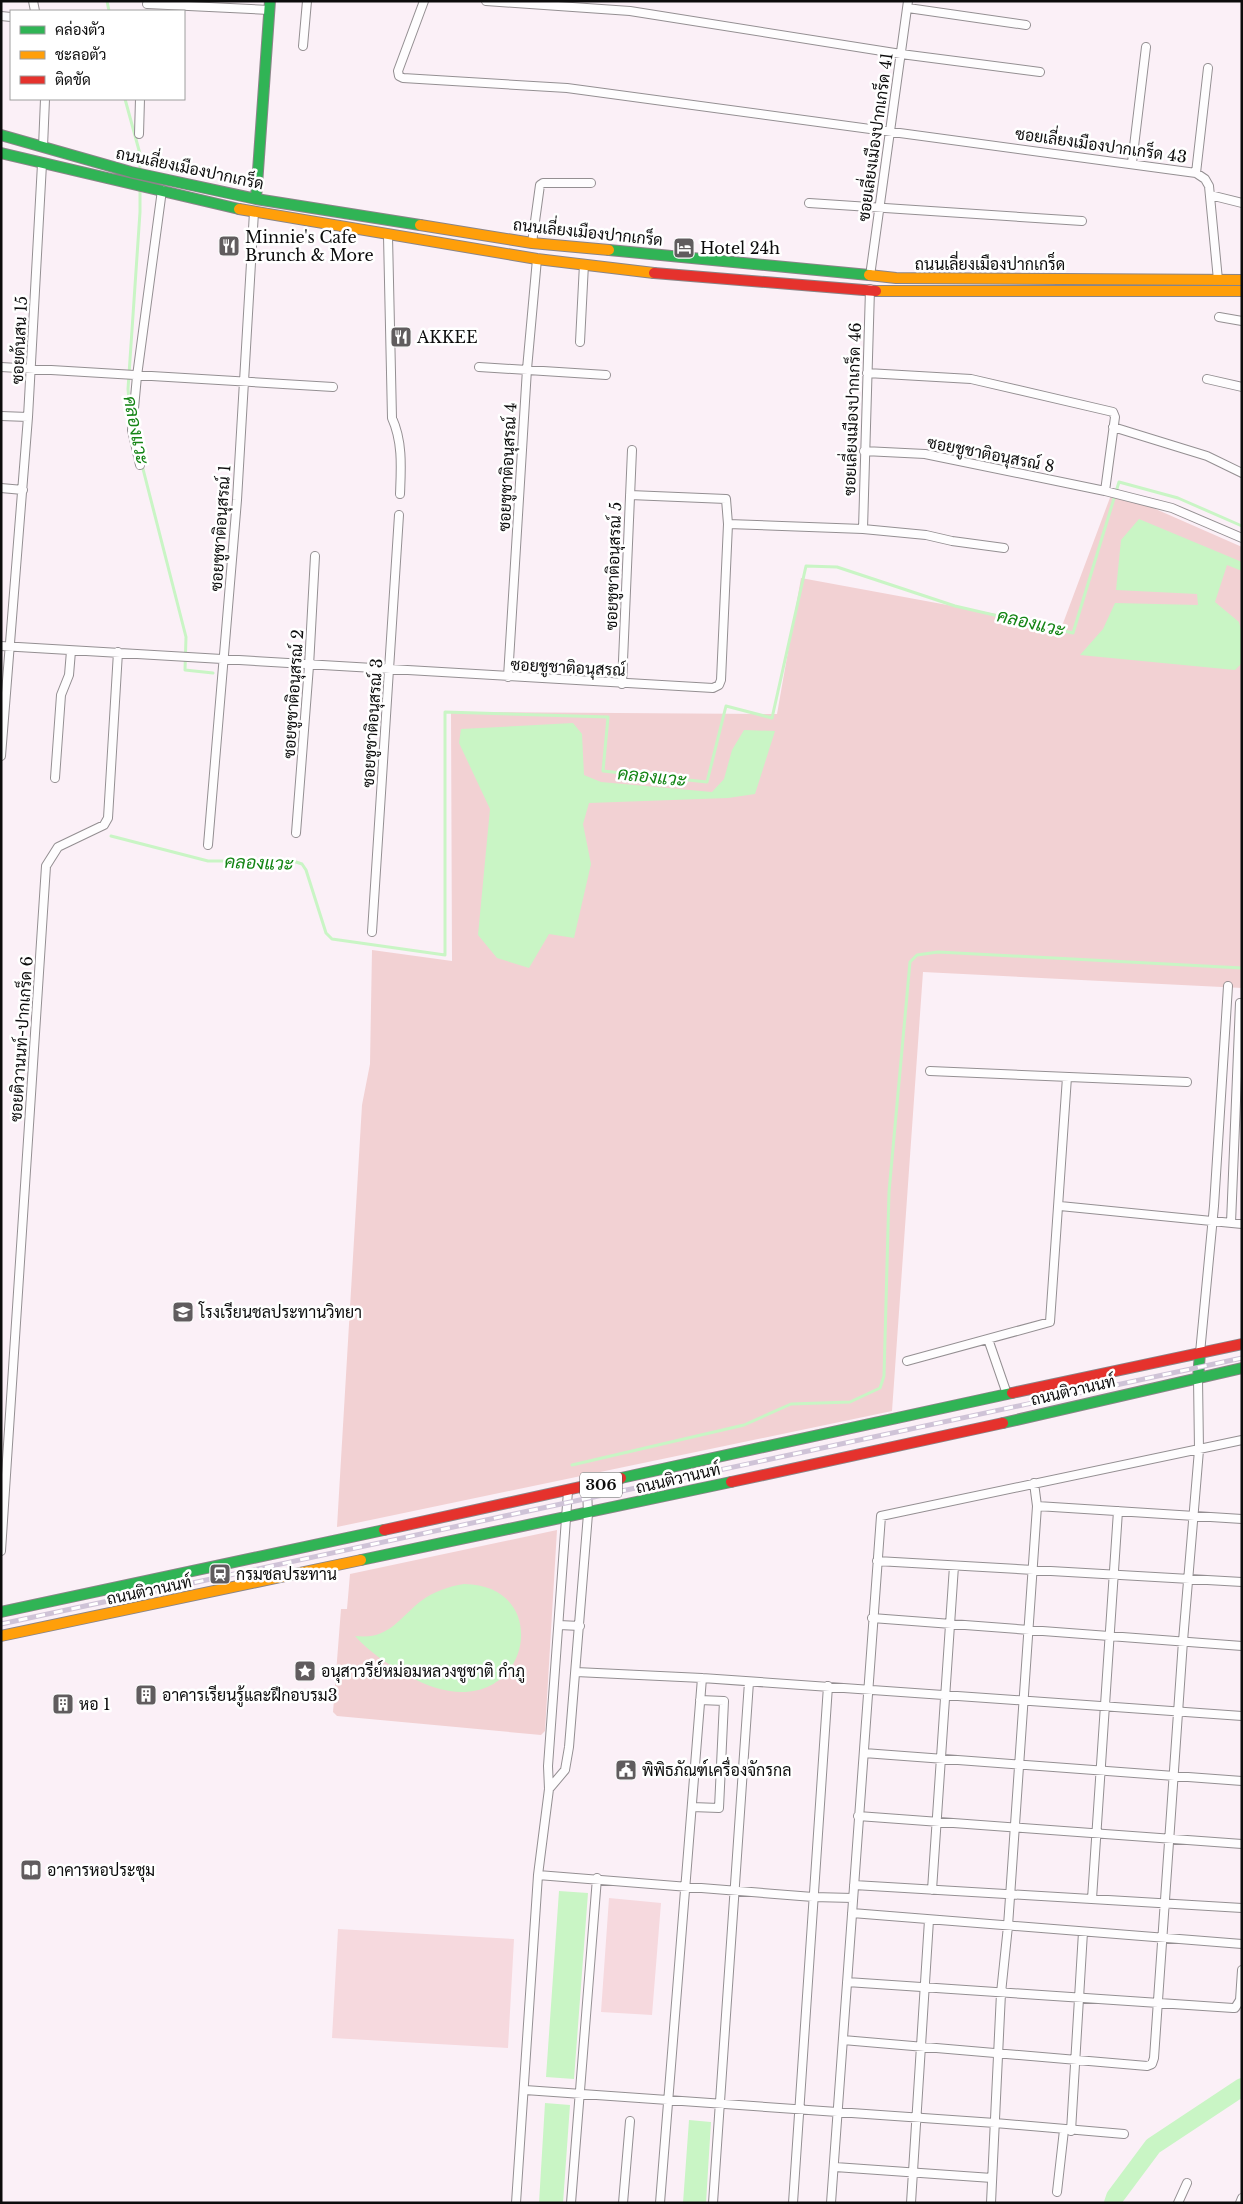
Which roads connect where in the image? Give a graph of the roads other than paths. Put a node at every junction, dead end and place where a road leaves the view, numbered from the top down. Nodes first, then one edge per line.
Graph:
1 (307, 1) edge
2 (424, 1) edge
3 (486, 1) edge
4 (147, 5) edge
5 (908, 5) edge
6 (270, 6) edge
7 (1026, 25) dead end
8 (303, 46) dead end
9 (1146, 46) dead end
10 (901, 54) junction
11 (1208, 68) dead end
12 (1040, 72) dead end
13 (45, 100) edge
14 (140, 100) edge
15 (889, 130) junction
16 (139, 134) dead end
17 (1, 135) edge
18 (43, 147) junction
19 (1, 153) edge
20 (1132, 163) junction
21 (42, 164) junction
22 (1196, 173) junction
23 (591, 183) dead end
24 (160, 190) junction
25 (1210, 195) junction
26 (256, 199) junction
27 (809, 203) dead end
28 (1242, 203) edge
29 (878, 208) junction
30 (254, 212) junction
31 (1082, 221) dead end
32 (388, 236) junction
33 (532, 243) junction
34 (537, 259) junction
35 (584, 264) junction
36 (870, 276) junction
37 (1218, 280) junction
38 (1242, 280) edge
39 (870, 290) junction
40 (1242, 291) edge
41 (1219, 316) dead end
42 (1242, 321) edge
43 (580, 342) dead end
44 (1, 367) edge
45 (479, 367) dead end
46 (527, 368) junction
47 (31, 369) junction
48 (867, 373) junction
49 (606, 375) dead end
50 (135, 376) junction
51 (1207, 379) dead end
52 (243, 382) junction
53 (333, 387) dead end
54 (1242, 387) edge
55 (1, 416) edge
56 (28, 417) junction
57 (1114, 428) junction
58 (632, 450) dead end
59 (864, 450) junction
60 (140, 465) dead end
61 (1242, 473) edge
62 (1, 488) edge
63 (23, 490) junction
64 (1108, 492) junction
65 (400, 494) dead end
66 (630, 495) junction
67 (399, 515) dead end
68 (728, 524) junction
69 (863, 529) junction
70 (1242, 538) edge
71 (1004, 548) dead end
72 (315, 556) dead end
73 (5, 647) edge
74 (71, 651) junction
75 (118, 652) junction
76 (224, 660) junction
77 (309, 666) junction
78 (389, 670) junction
79 (508, 677) junction
80 (622, 684) junction
81 (1, 756) edge
82 (55, 778) dead end
83 (296, 833) dead end
84 (208, 845) dead end
85 (372, 932) dead end
86 (1228, 986) dead end
87 (1240, 1003) dead end
88 (1240, 1040) edge
89 (930, 1071) dead end
90 (1068, 1077) junction
91 (1188, 1082) dead end
92 (1060, 1206) junction
93 (1212, 1220) junction
94 (1231, 1223) junction
95 (1242, 1224) edge
96 (988, 1339) junction
97 (1242, 1344) edge
98 (1200, 1353) junction
99 (907, 1361) dead end
100 (1242, 1368) edge
101 (1198, 1378) junction
102 (1007, 1394) junction
103 (1242, 1440) edge
104 (1199, 1450) junction
105 (1034, 1484) junction
106 (587, 1488) junction
107 (568, 1491) junction
108 (1037, 1506) junction
109 (1118, 1511) junction
110 (588, 1514) junction
111 (1194, 1516) junction
112 (568, 1517) junction
113 (1242, 1519) edge
114 (1, 1551) edge
115 (877, 1561) junction
116 (954, 1566) junction
117 (1032, 1570) junction
118 (1114, 1575) junction
119 (1189, 1579) junction
120 (1242, 1582) edge
121 (1, 1612) edge
122 (872, 1618) junction
123 (949, 1624) junction
124 (559, 1625) junction
125 (580, 1626) junction
126 (1027, 1630) junction
127 (1, 1636) edge
128 (1108, 1636) junction
129 (1183, 1641) junction
130 (1242, 1646) edge
131 (576, 1672) junction
132 (702, 1678) junction
133 (750, 1682) junction
134 (828, 1686) junction
135 (867, 1689) junction
136 (945, 1695) junction
137 (700, 1700) junction
138 (1023, 1700) junction
139 (1104, 1706) junction
140 (1179, 1711) junction
141 (1242, 1716) edge
142 (864, 1753) junction
143 (941, 1759) junction
144 (1019, 1765) junction
145 (1100, 1770) junction
146 (1174, 1776) junction
147 (1242, 1781) edge
148 (549, 1789) junction
149 (692, 1807) junction
150 (858, 1816) junction
151 (936, 1822) junction
152 (1014, 1828) junction
153 (1095, 1833) junction
154 (1169, 1839) junction
155 (1242, 1844) edge
156 (538, 1874) junction
157 (597, 1878) junction
158 (687, 1885) junction
159 (854, 1885) junction
160 (736, 1889) junction
161 (932, 1890) junction
162 (1010, 1894) junction
163 (813, 1896) junction
164 (853, 1898) junction
165 (1092, 1899) junction
166 (1165, 1904) junction
167 (1242, 1908) edge
168 (852, 1914) junction
169 (929, 1920) junction
170 (1008, 1926) junction
171 (1083, 1932) junction
172 (1162, 1937) junction
173 (1242, 1944) edge
174 (1242, 1970) edge
175 (847, 1982) junction
176 (925, 1988) junction
177 (1001, 1993) junction
178 (1081, 1998) junction
179 (1157, 2004) junction
180 (843, 2040) junction
181 (921, 2046) junction
182 (998, 2053) junction
183 (1076, 2061) junction
184 (525, 2090) junction
185 (579, 2094) junction
186 (668, 2101) junction
187 (721, 2104) junction
188 (797, 2110) junction
189 (837, 2112) junction
190 (916, 2118) junction
191 (630, 2121) dead end
192 (995, 2123) junction
193 (1067, 2131) junction
194 (1124, 2134) dead end
195 (835, 2166) junction
196 (912, 2172) junction
197 (992, 2178) junction
198 (1186, 2182) dead end
199 (1057, 2192) dead end
200 (1242, 2198) edge
201 (516, 2203) edge
202 (571, 2203) edge
203 (623, 2203) edge
204 (660, 2203) edge
205 (713, 2203) edge
206 (792, 2203) edge
207 (831, 2203) edge
208 (911, 2203) edge
209 (990, 2203) edge
210 (1178, 2203) edge
211 (1240, 2203) edge

1 - 8 street
2 - 15 street, ซอยเลี่ยงเมืองปากเกร็ด 43
3 - 10 street
4 - 6 street
5 - 7 street
5 - 10 street, ซอยเลี่ยงเมืองปากเกร็ด 41
6 - 26 main road
9 - 20 street
10 - 12 street
10 - 15 street, ซอยเลี่ยงเมืองปากเกร็ด 41
11 - 22 street
13 - 18 street
14 - 16 street
15 - 20 street, ซอยเลี่ยงเมืองปากเกร็ด 43
15 - 29 street, ซอยเลี่ยงเมืองปากเกร็ด 41
17 - 18 main road, ถนนเลี่ยงเมืองปากเกร็ด
18 - 26 main road, ถนนเลี่ยงเมืองปากเกร็ด
19 - 21 main road, ถนนเลี่ยงเมืองปากเกร็ด
20 - 22 street, ซอยเลี่ยงเมืองปากเกร็ด 43
21 - 24 main road, ถนนเลี่ยงเมืองปากเกร็ด
21 - 47 street, ซอยต้นสน 15
22 - 25 street, ซอยเลี่ยงเมืองปากเกร็ด 43
23 - 33 street
24 - 30 main road, ถนนเลี่ยงเมืองปากเกร็ด
24 - 50 street
25 - 28 street
25 - 37 street, ซอยเลี่ยงเมืองปากเกร็ด 43
26 - 33 main road, ถนนเลี่ยงเมืองปากเกร็ด
27 - 29 street
29 - 31 street
29 - 36 street, ซอยเลี่ยงเมืองปากเกร็ด 41
30 - 32 main road, ถนนเลี่ยงเมืองปากเกร็ด
30 - 52 street, ซอยชูชาติอนุสรณ์ 1
32 - 34 main road, ถนนเลี่ยงเมืองปากเกร็ด
32 - 65 street
33 - 36 main road, ถนนเลี่ยงเมืองปากเกร็ด
34 - 35 main road, ถนนเลี่ยงเมืองปากเกร็ด
34 - 46 street, ซอยชูชาติอนุสรณ์ 4
35 - 39 main road, ถนนเลี่ยงเมืองปากเกร็ด
35 - 43 street
36 - 37 main road, ถนนเลี่ยงเมืองปากเกร็ด
37 - 38 main road, ถนนเลี่ยงเมืองปากเกร็ด
39 - 40 main road, ถนนเลี่ยงเมืองปากเกร็ด
39 - 48 street, ซอยเลี่ยงเมืองปากเกร็ด 46
41 - 42 street
44 - 47 street
45 - 46 street
46 - 49 street
46 - 79 street, ซอยชูชาติอนุสรณ์ 4
47 - 50 street
47 - 56 street, ซอยต้นสน 15
48 - 57 street
48 - 59 street, ซอยเลี่ยงเมืองปากเกร็ด 46
50 - 52 street
50 - 60 street
51 - 54 street
52 - 53 street
52 - 76 street, ซอยชูชาติอนุสรณ์ 1
55 - 56 street
56 - 63 street, ซอยต้นสน 15
57 - 61 street
57 - 64 street
58 - 66 street, ซอยชูชาติอนุสรณ์ 5
59 - 64 street, ซอยชูชาติอนุสรณ์ 8
59 - 69 street, ซอยเลี่ยงเมืองปากเกร็ด 46
62 - 63 street
63 - 73 street, ซอยต้นสน 15
64 - 70 street, ซอยชูชาติอนุสรณ์ 8
66 - 68 street
66 - 80 street, ซอยชูชาติอนุสรณ์ 5
67 - 78 street, ซอยชูชาติอนุสรณ์ 3
68 - 69 street
68 - 80 street, ซอยชูชาติอนุสรณ์
69 - 71 street
72 - 77 street, ซอยชูชาติอนุสรณ์ 2
73 - 74 street, ซอยชูชาติอนุสรณ์
73 - 81 street, ซอยต้นสน 15
74 - 75 street, ซอยชูชาติอนุสรณ์
74 - 82 street
75 - 76 street, ซอยชูชาติอนุสรณ์
75 - 114 street, ซอยติวานนท์-ปากเกร็ด 6
76 - 77 street, ซอยชูชาติอนุสรณ์
76 - 84 street, ซอยชูชาติอนุสรณ์ 1
77 - 78 street, ซอยชูชาติอนุสรณ์
77 - 83 street, ซอยชูชาติอนุสรณ์ 2
78 - 79 street, ซอยชูชาติอนุสรณ์
78 - 85 street, ซอยชูชาติอนุสรณ์ 3
79 - 80 street, ซอยชูชาติอนุสรณ์
86 - 93 street
87 - 88 street
88 - 94 street
89 - 90 street
90 - 91 street
90 - 92 street
92 - 93 street
92 - 96 street
93 - 94 street
93 - 98 street
94 - 95 street
96 - 99 street
96 - 102 street
97 - 98 main road, ถนนติวานนท์ / 306
98 - 101 main road
98 - 102 main road, ถนนติวานนท์ / 306
100 - 101 main road, ถนนติวานนท์ / 306
101 - 104 street
101 - 110 main road, ถนนติวานนท์ / 306
102 - 106 main road, ถนนติวานนท์ / 306
103 - 104 street
104 - 105 street
104 - 111 street
105 - 108 street
105 - 115 street
106 - 107 main road, ถนนติวานนท์ / 306
106 - 110 street
107 - 112 street
107 - 121 main road, ถนนติวานนท์ / 306
108 - 109 street
108 - 117 street
109 - 111 street
109 - 118 street
110 - 112 main road, ถนนติวานนท์ / 306
110 - 125 street
111 - 113 street
111 - 119 street
112 - 124 street
112 - 127 main road, ถนนติวานนท์ / 306
115 - 116 street
115 - 122 street
116 - 117 street
116 - 123 street
117 - 118 street
117 - 126 street
118 - 119 street
118 - 128 street
119 - 120 street
119 - 129 street
122 - 123 street
122 - 135 street
123 - 126 street
123 - 136 street
124 - 125 street
124 - 148 street
125 - 131 street
126 - 128 street
126 - 138 street
128 - 129 street
128 - 139 street
129 - 130 street
129 - 140 street
131 - 132 street
131 - 148 street
132 - 133 street
132 - 137 street
133 - 134 street
133 - 160 street
134 - 135 street
134 - 163 street
135 - 136 street
135 - 142 street
136 - 138 street
136 - 143 street
137 - 149 street
137 - 149 street
138 - 139 street
138 - 144 street
139 - 140 street
139 - 145 street
140 - 141 street
140 - 146 street
142 - 143 street
142 - 150 street
143 - 144 street
143 - 151 street
144 - 145 street
144 - 152 street
145 - 146 street
145 - 153 street
146 - 147 street
146 - 154 street
148 - 156 street
149 - 158 street
150 - 151 street
150 - 159 street
151 - 152 street
151 - 161 street
152 - 153 street
152 - 162 street
153 - 154 street
153 - 165 street
154 - 155 street
154 - 166 street
156 - 157 street
156 - 184 street
157 - 158 street
157 - 185 street
158 - 160 street
158 - 186 street
159 - 161 street
159 - 164 street
160 - 163 street
160 - 187 street
161 - 162 street
162 - 165 street
162 - 170 street
163 - 164 street
163 - 188 street
164 - 168 street
165 - 166 street
166 - 167 street
166 - 172 street
168 - 169 street
168 - 175 street
169 - 170 street
169 - 176 street
170 - 171 street
170 - 177 street
171 - 172 street
171 - 178 street
172 - 173 street
172 - 179 street
174 - 179 street
175 - 176 street
175 - 180 street
176 - 177 street
176 - 181 street
177 - 178 street
177 - 182 street
178 - 179 street
178 - 183 street
179 - 183 street
180 - 181 street
180 - 189 street
181 - 182 street
181 - 190 street
182 - 183 street
182 - 192 street
183 - 193 street
184 - 185 street
184 - 201 street
185 - 186 street
185 - 202 street
186 - 187 street
186 - 204 street
187 - 188 street
187 - 205 street
188 - 189 street
188 - 206 street
189 - 190 street
189 - 195 street
190 - 192 street
190 - 196 street
191 - 203 street
192 - 193 street
192 - 197 street
193 - 194 street
193 - 199 street
195 - 196 street
195 - 207 street
196 - 197 street
196 - 208 street
197 - 209 street
198 - 210 street
200 - 211 street

